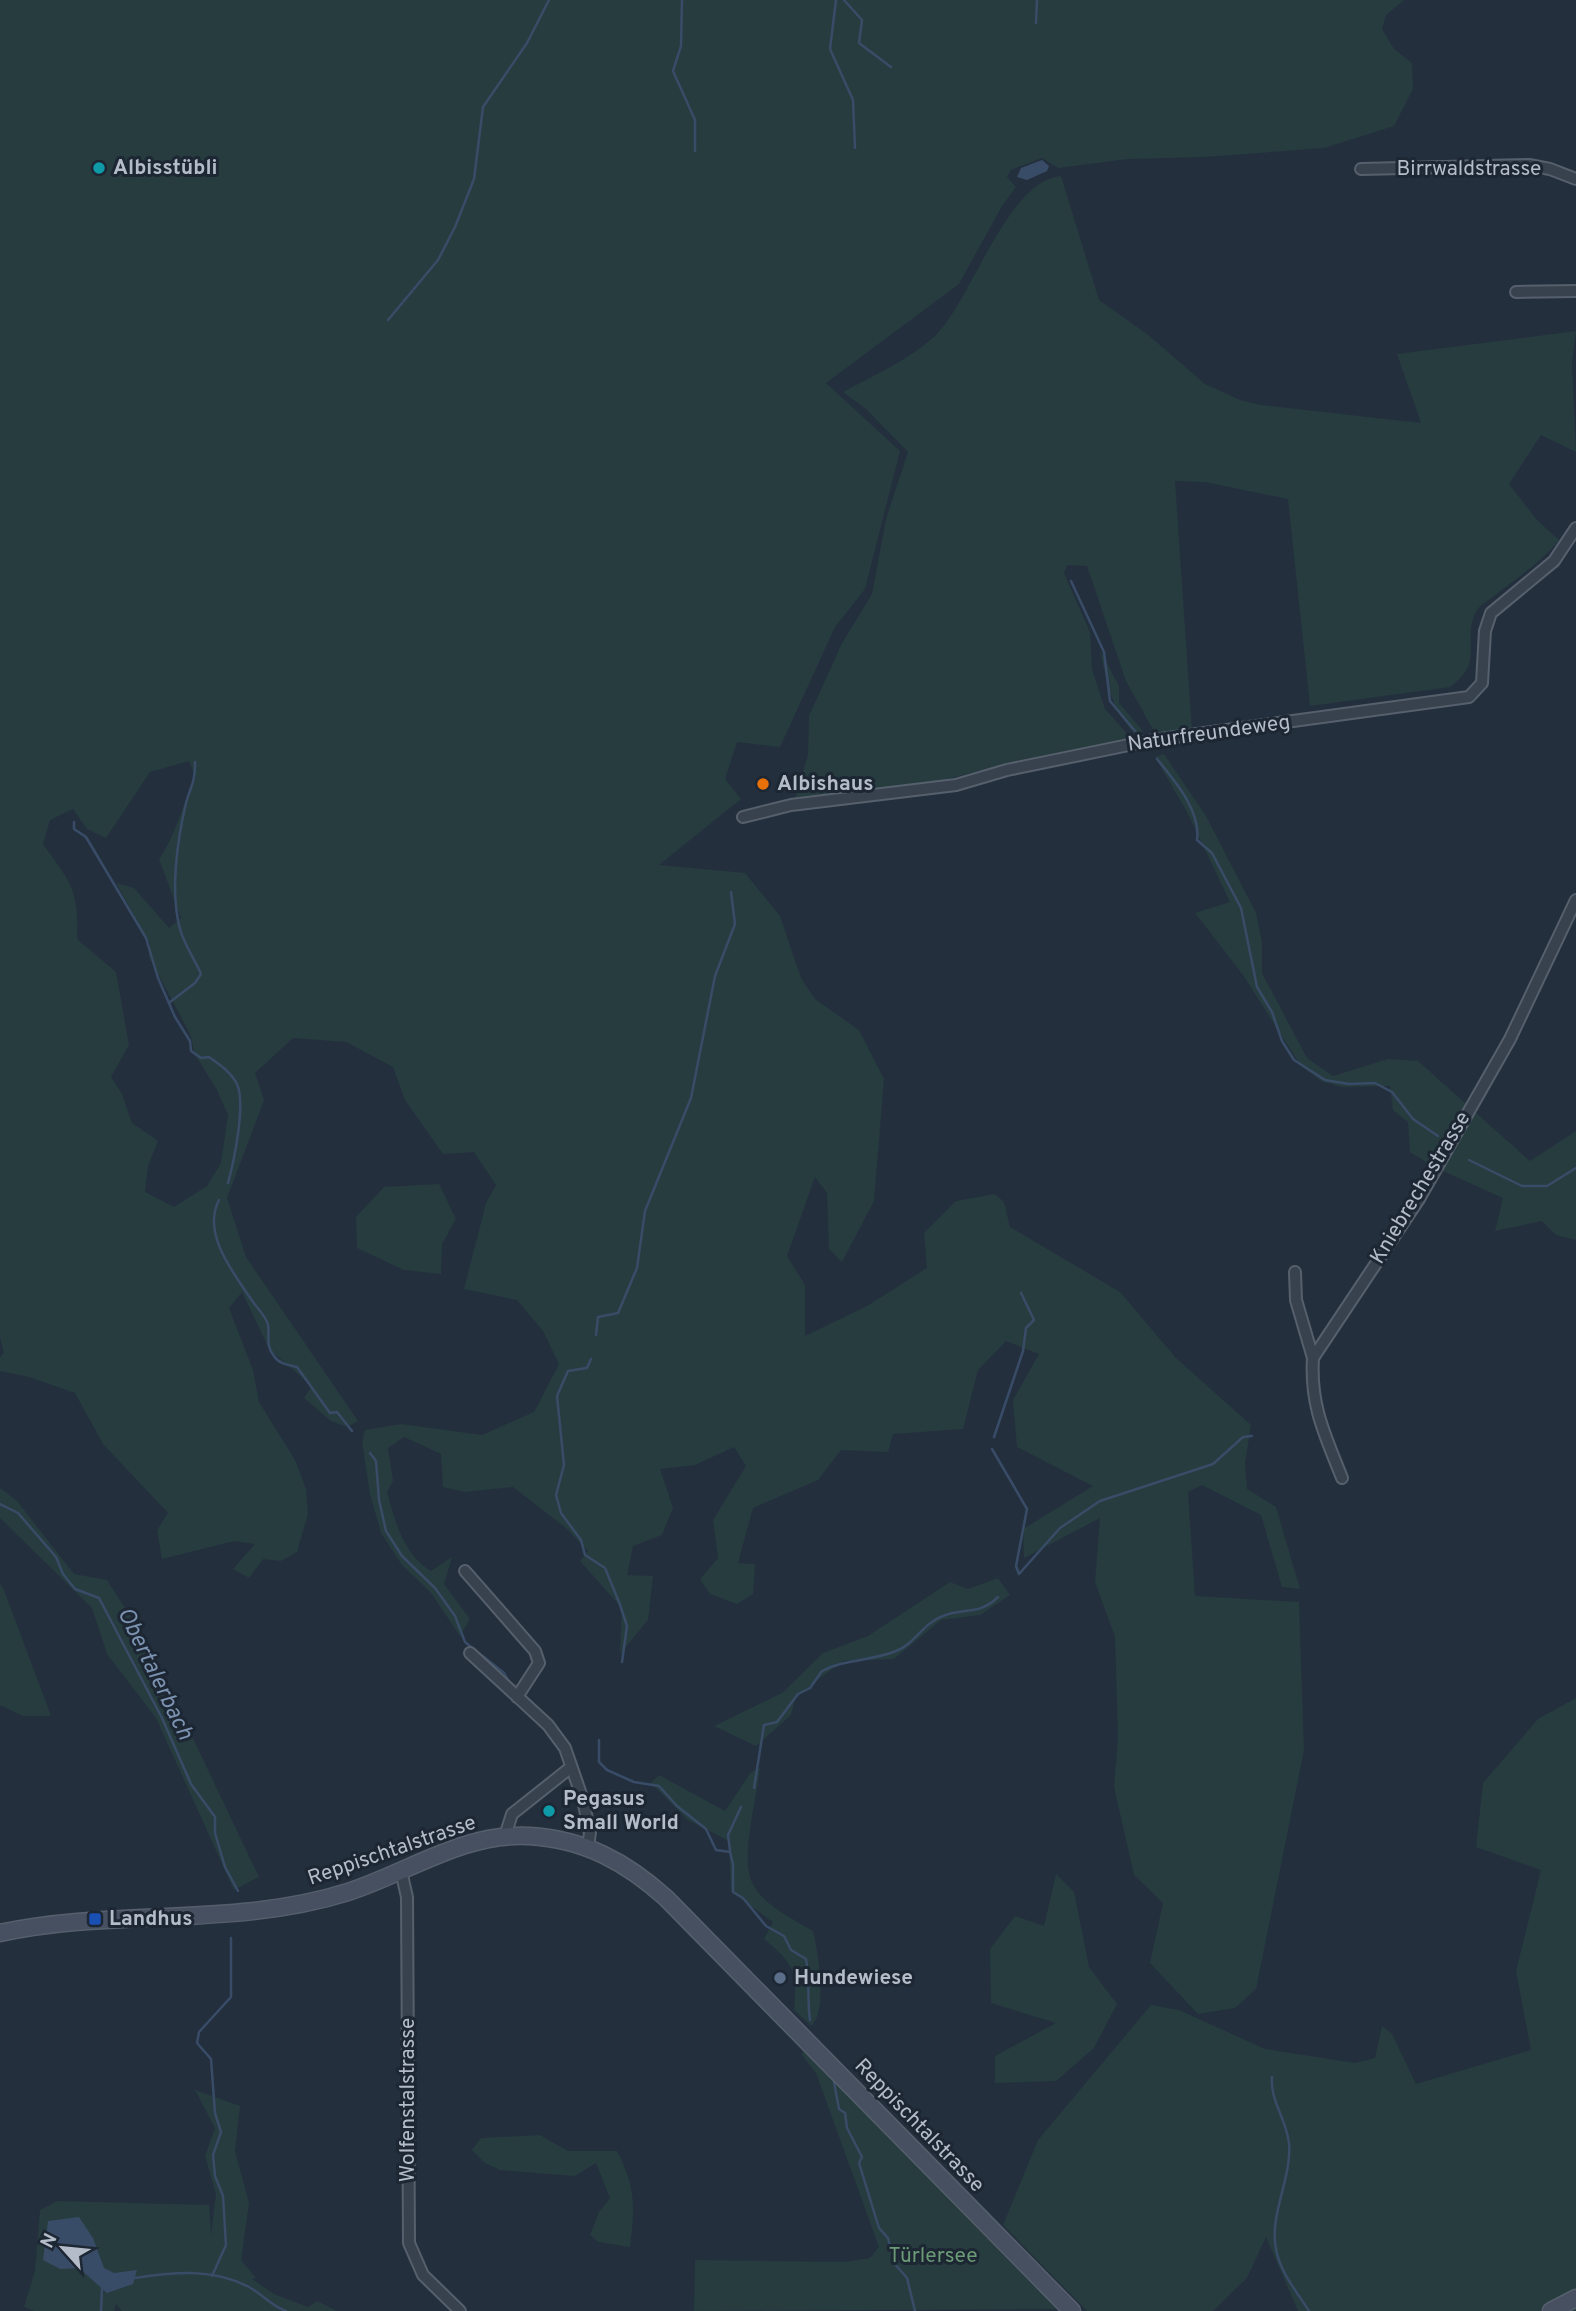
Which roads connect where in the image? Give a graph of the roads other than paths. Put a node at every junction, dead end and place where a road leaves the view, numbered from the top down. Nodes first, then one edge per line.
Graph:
1 (1361, 169) dead end
2 (1576, 179) edge
3 (1576, 291) edge
4 (1516, 292) dead end
5 (1576, 528) edge
6 (743, 817) dead end
7 (1576, 900) edge
8 (1295, 1272) dead end
9 (1313, 1358) junction
10 (1342, 1478) dead end
11 (465, 1571) dead end
12 (470, 1653) dead end
13 (517, 1697) junction
14 (570, 1768) junction
15 (505, 1836) junction
16 (587, 1846) junction
17 (401, 1871) junction
18 (0, 1933) edge
19 (1576, 2298) edge
20 (460, 2311) edge
21 (1072, 2311) edge
22 (1551, 2311) edge

1 - 2 street, Birrwaldstrasse
3 - 4 street
5 - 6 street, Naturfreundeweg
7 - 9 street, Kniebrechestrasse
8 - 9 street
9 - 10 street
11 - 13 street
12 - 13 street
13 - 14 street
14 - 15 street
14 - 16 street
15 - 16 main road, Reppischtalstrasse
15 - 17 main road, Reppischtalstrasse
16 - 21 main road, Reppischtalstrasse
17 - 18 main road, Reppischtalstrasse
17 - 20 street, Wolfenstalstrasse
19 - 22 main road

